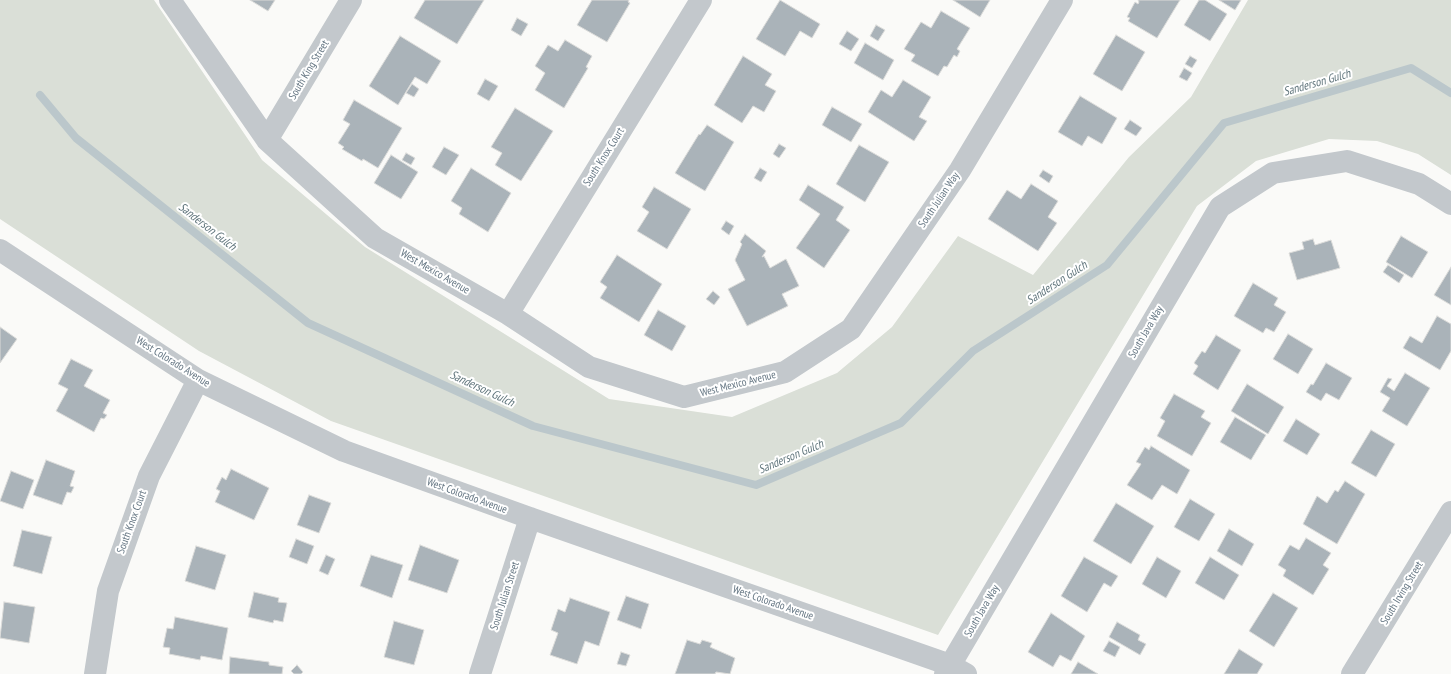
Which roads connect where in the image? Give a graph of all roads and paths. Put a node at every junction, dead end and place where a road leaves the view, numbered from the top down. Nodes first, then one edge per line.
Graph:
1 (170, 0) edge
2 (351, 0) edge
3 (701, 0) edge
4 (1062, 0) edge
5 (267, 140) junction
6 (1451, 204) edge
7 (0, 250) edge
8 (508, 314) junction
9 (785, 372) joint
10 (198, 380) junction
11 (1451, 513) edge
12 (530, 518) junction
13 (954, 671) edge
14 (95, 674) edge
15 (480, 674) edge
16 (1352, 674) edge

1 - 5 street, West Mexico Avenue
2 - 5 street, South King Street
3 - 8 street, South Knox Court
4 - 9 street, South Julian Way
5 - 8 street, West Mexico Avenue
6 - 13 street, South Java Way
7 - 10 street, West Colorado Avenue
8 - 9 street, West Mexico Avenue
10 - 12 street, West Colorado Avenue
10 - 14 street, South Knox Court
11 - 16 street, South Irving Street
12 - 13 street, West Colorado Avenue
12 - 15 street, South Julian Street

